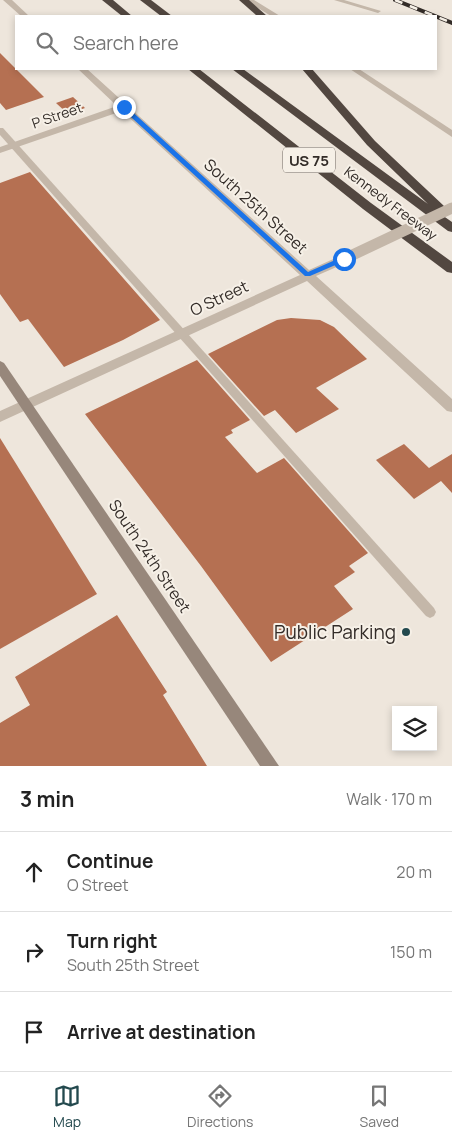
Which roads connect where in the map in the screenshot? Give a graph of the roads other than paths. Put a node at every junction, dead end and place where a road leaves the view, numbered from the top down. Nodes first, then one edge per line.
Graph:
1 (7, 0) edge
2 (107, 0) edge
3 (145, 0) edge
4 (244, 0) edge
5 (249, 0) edge
6 (337, 0) edge
7 (378, 11) dead end
8 (24, 15) edge
9 (125, 15) edge
10 (166, 15) edge
11 (261, 15) edge
12 (274, 15) edge
13 (83, 70) edge
14 (194, 70) edge
15 (238, 70) edge
16 (308, 70) edge
17 (356, 70) edge
18 (124, 107) junction
19 (0, 130) edge
20 (452, 134) edge
21 (13, 145) junction
22 (0, 150) edge
23 (452, 208) edge
24 (452, 219) edge
25 (452, 228) edge
26 (426, 250) junction
27 (452, 269) edge
28 (452, 274) edge
29 (308, 275) junction
30 (182, 334) junction
31 (0, 366) edge
32 (26, 404) junction
33 (452, 407) edge
34 (0, 417) edge
35 (430, 612) dead end
36 (270, 766) edge

1 - 8 street
2 - 9 highway
3 - 10 highway
4 - 11 highway
5 - 12 street
6 - 7 lane
13 - 18 street, South 25th Street
14 - 26 highway, Kennedy Freeway / US 75
15 - 25 highway, Kennedy Freeway / US 75
16 - 24 highway
17 - 20 street
18 - 21 street, P Street
18 - 29 street, South 25th Street
19 - 21 lane
21 - 22 street, P Street
21 - 30 lane
23 - 29 street, O Street, bridge
26 - 27 highway, Kennedy Freeway / US 75
26 - 28 highway
29 - 30 street, O Street
29 - 33 street, South 25th Street
30 - 32 street, O Street
30 - 35 lane
31 - 32 main road, South 24th Street
32 - 34 street, O Street
32 - 36 main road, South 24th Street

